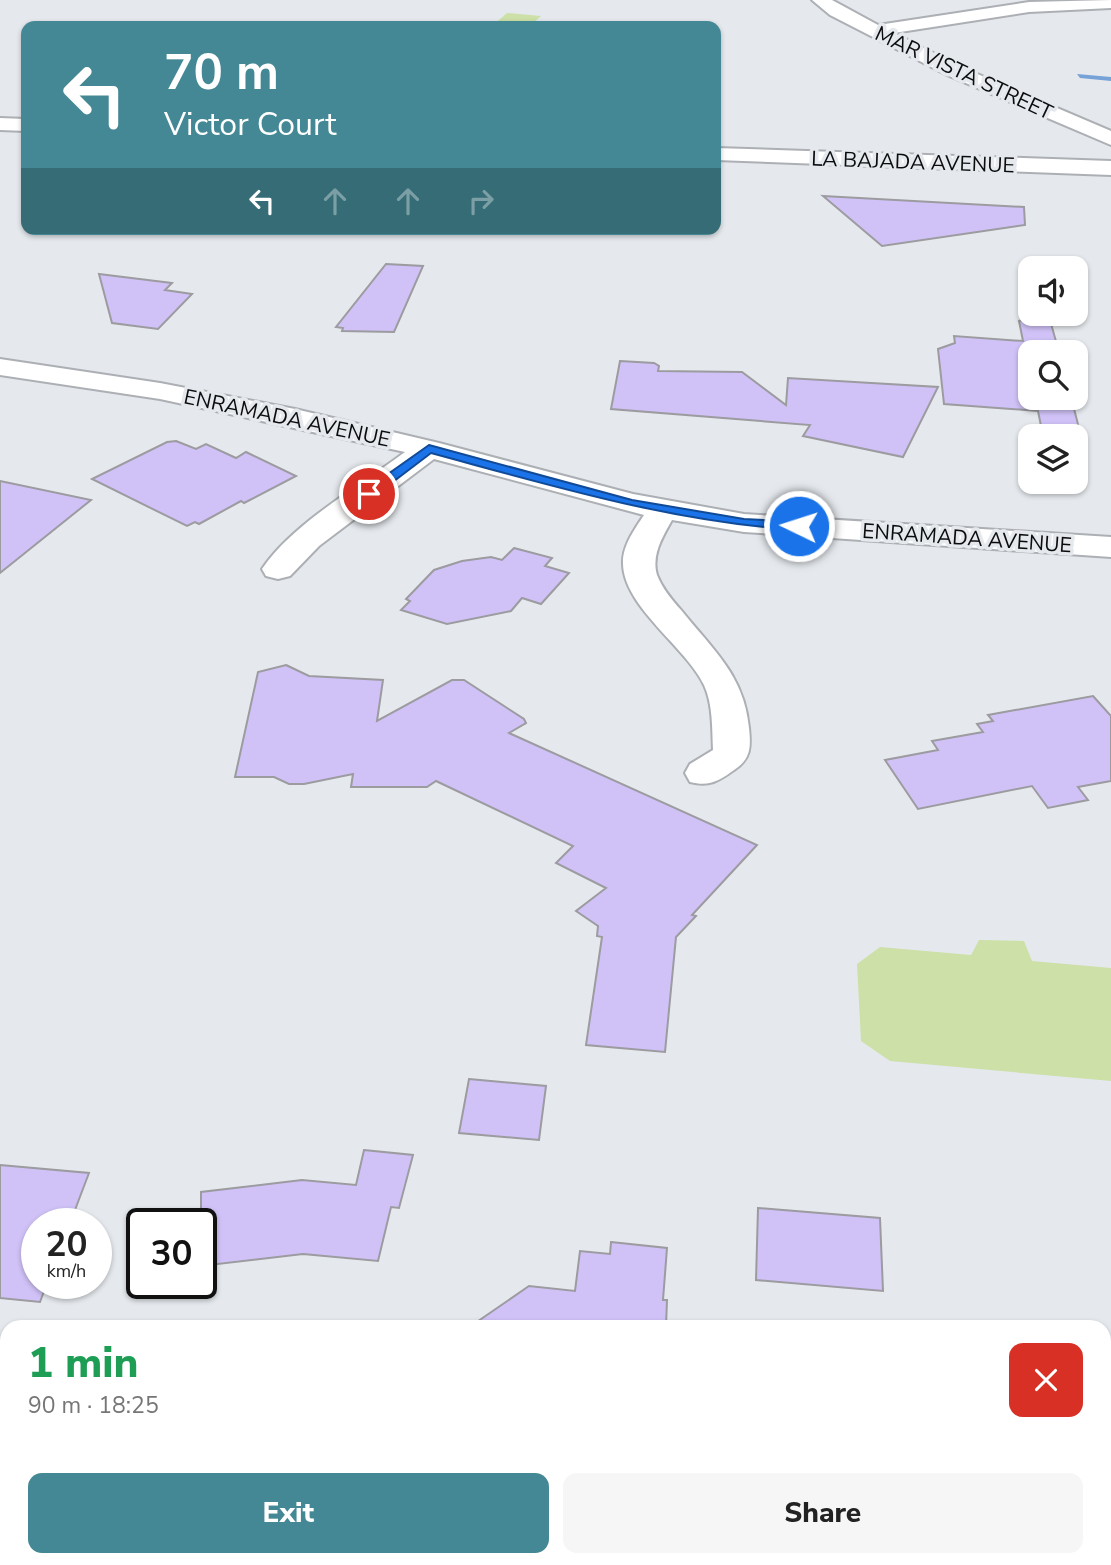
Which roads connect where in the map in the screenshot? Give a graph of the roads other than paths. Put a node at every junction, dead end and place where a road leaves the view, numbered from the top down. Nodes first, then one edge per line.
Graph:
1 (821, 0) edge
2 (836, 0) edge
3 (1111, 3) edge
4 (881, 30) junction
5 (0, 124) edge
6 (21, 125) edge
7 (1111, 130) edge
8 (1111, 139) edge
9 (721, 154) edge
10 (1111, 168) edge
11 (0, 367) edge
12 (429, 449) junction
13 (663, 509) junction
14 (1111, 547) edge
15 (278, 569) dead end
16 (704, 773) dead end

1 - 4 street, MAR VISTA STREET
2 - 4 street, MAR VISTA STREET
3 - 4 street
4 - 7 street, MAR VISTA STREET
4 - 8 street, MAR VISTA STREET
5 - 6 street
9 - 10 street, LA BAJADA AVENUE
11 - 12 street, ENRAMADA AVENUE
12 - 13 street, ENRAMADA AVENUE
12 - 15 street
13 - 14 street, ENRAMADA AVENUE
13 - 16 street

